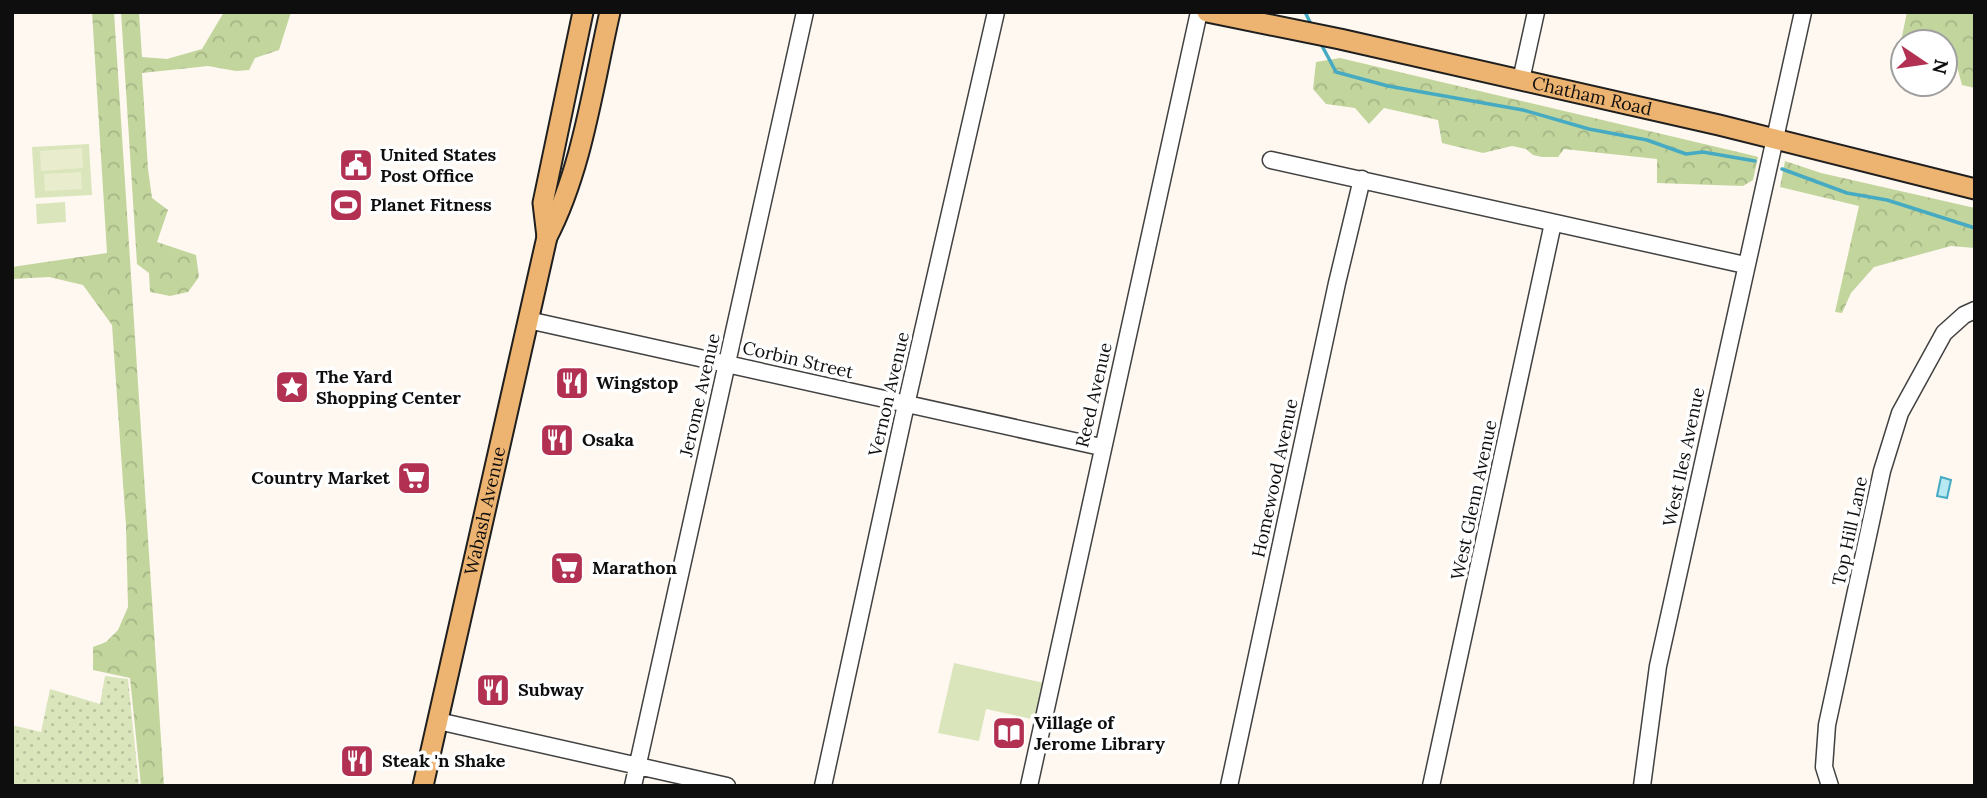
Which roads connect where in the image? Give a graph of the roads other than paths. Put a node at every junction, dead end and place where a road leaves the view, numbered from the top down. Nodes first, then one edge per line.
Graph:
1 (583, 12) edge
2 (610, 12) edge
3 (805, 12) edge
4 (996, 12) edge
5 (1199, 12) edge
6 (1208, 12) edge
7 (1536, 12) edge
8 (1802, 12) edge
9 (1521, 80) junction
10 (1775, 138) junction
11 (1271, 160) dead end
12 (1362, 179) junction
13 (1975, 188) edge
14 (1553, 223) junction
15 (547, 237) junction
16 (1745, 265) junction
17 (1975, 310) edge
18 (528, 320) junction
19 (727, 363) junction
20 (907, 404) junction
21 (1101, 447) junction
22 (438, 721) junction
23 (637, 766) junction
24 (423, 786) edge
25 (633, 786) edge
26 (727, 786) edge
27 (823, 786) edge
28 (1029, 786) edge
29 (1229, 786) edge
30 (1431, 786) edge
31 (1642, 786) edge
32 (1830, 786) edge

1 - 15 main road, Wabash Avenue
2 - 15 main road, Wabash Avenue
3 - 19 street, Jerome Avenue
4 - 20 street, Vernon Avenue
5 - 21 street, Reed Avenue
6 - 9 main road, Chatham Road
7 - 9 street
8 - 10 street, West Iles Avenue
9 - 10 main road, Chatham Road
10 - 13 main road, Chatham Road
10 - 16 street, West Iles Avenue
11 - 12 street
12 - 14 street
12 - 29 street, Homewood Avenue
14 - 16 street
14 - 30 street, West Glenn Avenue
15 - 18 main road, Wabash Avenue
16 - 31 street, West Iles Avenue
17 - 32 street, Top Hill Lane
18 - 19 street, Corbin Street
18 - 22 main road, Wabash Avenue
19 - 20 street, Corbin Street
19 - 23 street, Jerome Avenue
20 - 21 street, Corbin Street
20 - 27 street, Vernon Avenue
21 - 28 street, Reed Avenue
22 - 23 street
22 - 24 main road, Wabash Avenue
23 - 25 street, Jerome Avenue
23 - 26 street

